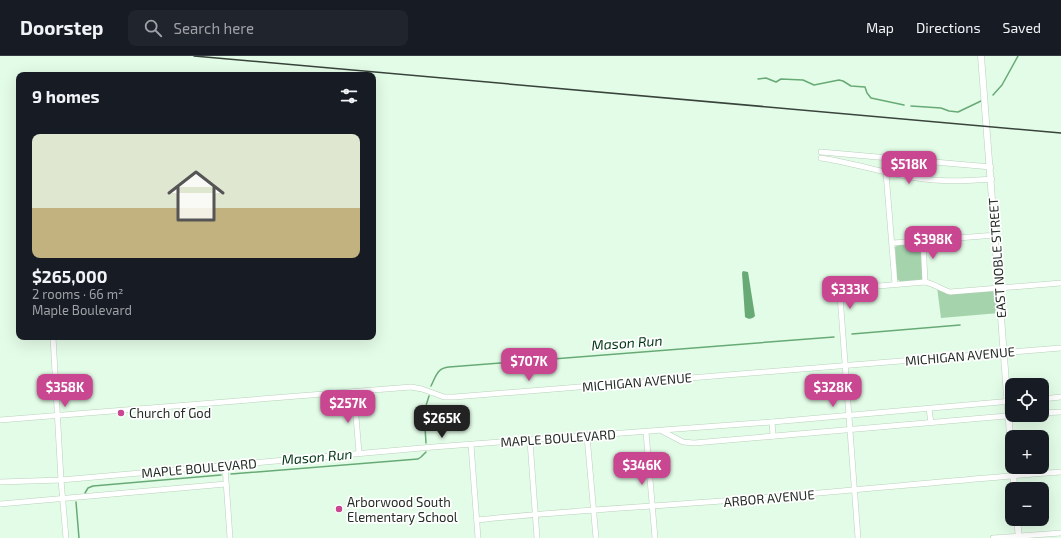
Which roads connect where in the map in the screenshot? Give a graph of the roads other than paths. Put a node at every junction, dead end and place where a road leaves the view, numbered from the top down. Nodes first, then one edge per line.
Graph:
1 (981, 56) edge
2 (829, 153) junction
3 (828, 159) junction
4 (991, 167) junction
5 (886, 172) junction
6 (992, 179) junction
7 (996, 235) junction
8 (923, 240) junction
9 (892, 243) junction
10 (839, 282) dead end
11 (925, 282) junction
12 (1061, 283) edge
13 (895, 284) junction
14 (998, 288) junction
15 (832, 290) dead end
16 (840, 290) junction
17 (52, 340) edge
18 (1061, 348) edge
19 (1004, 352) junction
20 (845, 365) junction
21 (1007, 378) edge
22 (354, 392) junction
23 (1061, 397) edge
24 (1049, 398) edge
25 (1005, 401) edge
26 (929, 409) junction
27 (1061, 412) edge
28 (1049, 413) edge
29 (848, 415) junction
30 (57, 416) junction
31 (1005, 416) edge
32 (0, 420) edge
33 (772, 422) junction
34 (931, 423) junction
35 (680, 429) junction
36 (661, 430) junction
37 (850, 430) junction
38 (646, 432) junction
39 (587, 436) junction
40 (773, 436) junction
41 (530, 441) junction
42 (683, 442) junction
43 (471, 445) junction
44 (360, 454) junction
45 (225, 466) junction
46 (1061, 472) edge
47 (1013, 476) junction
48 (61, 480) junction
49 (0, 482) edge
50 (1013, 482) edge
51 (226, 484) junction
52 (854, 491) junction
53 (62, 498) junction
54 (0, 504) edge
55 (652, 507) junction
56 (594, 511) junction
57 (536, 514) junction
58 (477, 520) junction
59 (1017, 526) edge
60 (1061, 532) edge
61 (1018, 537) edge
62 (66, 538) edge
63 (230, 538) edge
64 (478, 538) edge
65 (537, 538) edge
66 (596, 538) edge
67 (655, 538) edge
68 (858, 538) edge
69 (993, 538) edge

1 - 4 street, EAST NOBLE STREET
2 - 3 street
2 - 3 street
2 - 4 street
3 - 5 street
4 - 6 street, EAST NOBLE STREET
5 - 6 street
5 - 9 street
6 - 7 street, EAST NOBLE STREET
7 - 8 street
7 - 14 street, EAST NOBLE STREET
8 - 9 street
8 - 11 street
9 - 13 street
10 - 16 street
11 - 13 street
11 - 14 street
12 - 14 street
13 - 16 street
14 - 19 street, EAST NOBLE STREET
15 - 16 street
16 - 20 street
17 - 30 street
18 - 19 street, MICHIGAN AVENUE
19 - 20 street, MICHIGAN AVENUE
19 - 21 street, EAST NOBLE STREET
20 - 22 street, MICHIGAN AVENUE
20 - 29 street
22 - 30 street, MICHIGAN AVENUE
22 - 44 street
23 - 24 street
25 - 26 street, MAPLE BOULEVARD
26 - 29 street, MAPLE BOULEVARD
26 - 34 street
27 - 28 street
29 - 33 street, MAPLE BOULEVARD
29 - 37 street
30 - 32 street, MICHIGAN AVENUE
30 - 48 street
31 - 34 street
33 - 35 street, MAPLE BOULEVARD
33 - 40 street
34 - 37 street
35 - 36 street, MAPLE BOULEVARD
35 - 42 street
36 - 38 street, MAPLE BOULEVARD
36 - 42 street
37 - 40 street
37 - 52 street
38 - 39 street, MAPLE BOULEVARD
38 - 55 street
39 - 41 street, MAPLE BOULEVARD
39 - 56 street
40 - 42 street
41 - 43 street, MAPLE BOULEVARD
41 - 57 street
43 - 44 street, MAPLE BOULEVARD
43 - 58 street
44 - 45 street, MAPLE BOULEVARD
45 - 48 street, MAPLE BOULEVARD
45 - 51 street
46 - 47 street, ARBOR AVENUE
47 - 50 street
47 - 52 street, ARBOR AVENUE
48 - 49 street, MAPLE BOULEVARD
48 - 53 street
51 - 53 street, MAPLE BOULEVARD
51 - 63 street
52 - 55 street, ARBOR AVENUE
52 - 68 street
53 - 54 street, MAPLE BOULEVARD
53 - 62 street
55 - 56 street, ARBOR AVENUE
55 - 67 street
56 - 57 street, ARBOR AVENUE
56 - 66 street
57 - 58 street, ARBOR AVENUE
57 - 65 street
58 - 64 street
59 - 61 street
60 - 61 street
61 - 69 street

